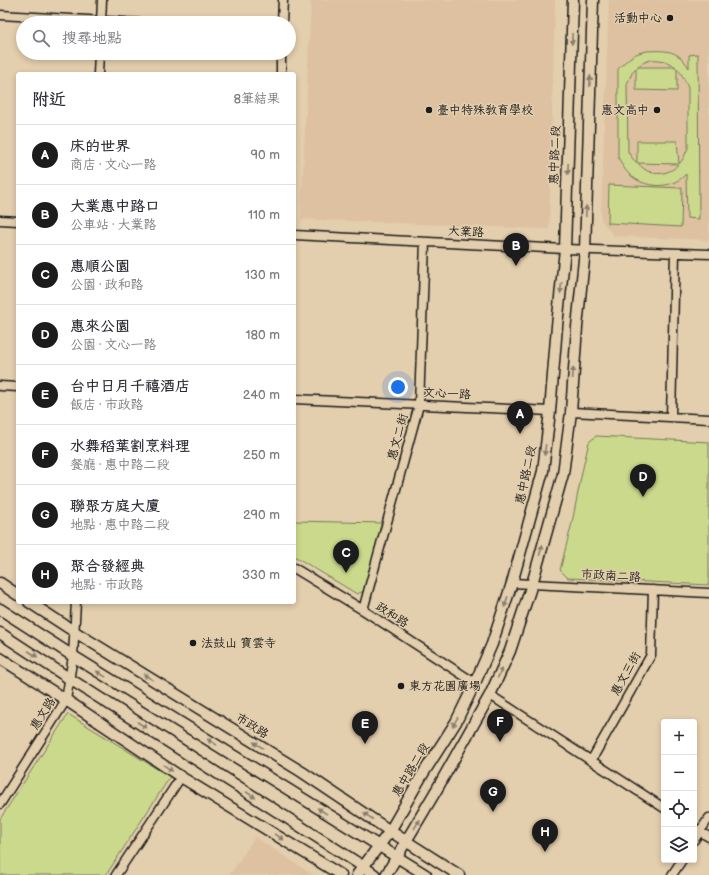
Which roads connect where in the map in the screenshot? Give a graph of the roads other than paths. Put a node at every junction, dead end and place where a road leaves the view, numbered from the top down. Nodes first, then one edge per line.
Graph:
1 (102, 0) edge
2 (282, 0) edge
3 (573, 0) edge
4 (593, 0) edge
5 (0, 15) edge
6 (16, 16) edge
7 (101, 16) edge
8 (282, 16) edge
9 (99, 60) edge
10 (281, 60) edge
11 (98, 72) edge
12 (281, 72) edge
13 (0, 220) edge
14 (16, 221) edge
15 (296, 235) edge
16 (425, 242) junction
17 (565, 249) junction
18 (585, 250) junction
19 (675, 253) junction
20 (709, 254) edge
21 (0, 386) edge
22 (16, 387) edge
23 (296, 400) edge
24 (419, 405) junction
25 (550, 411) junction
26 (571, 412) junction
27 (671, 417) junction
28 (709, 419) edge
29 (296, 569) edge
30 (0, 583) edge
31 (512, 583) junction
32 (532, 584) junction
33 (653, 590) junction
34 (709, 593) edge
35 (16, 594) edge
36 (32, 604) edge
37 (76, 604) edge
38 (0, 608) edge
39 (363, 610) junction
40 (75, 632) junction
41 (0, 633) edge
42 (73, 656) junction
43 (0, 658) edge
44 (70, 678) junction
45 (475, 683) junction
46 (490, 695) junction
47 (66, 700) junction
48 (591, 761) junction
49 (181, 777) junction
50 (0, 804) edge
51 (661, 806) edge
52 (709, 818) edge
53 (697, 829) edge
54 (390, 831) junction
55 (709, 837) edge
56 (407, 841) junction
57 (380, 846) junction
58 (397, 857) junction
59 (680, 863) edge
60 (360, 871) edge
61 (116, 875) edge
62 (341, 875) edge
63 (375, 875) edge
64 (386, 875) edge
65 (426, 875) edge
66 (459, 875) edge
67 (672, 875) edge

1 - 7 street
2 - 8 street
3 -> 17 street, 惠中路二段
18 -> 4 street
5 - 6 street
9 - 11 street
10 - 12 street
13 - 14 street
15 - 16 street, 大業路
16 - 17 street, 大業路
16 - 24 street, 惠文二街
17 - 18 street, 大業路
17 -> 25 street, 惠中路二段
18 - 19 street, 大業路
26 -> 18 street
19 - 20 street, 大業路
19 - 27 street
21 - 22 street
23 - 24 street, 文心一路
24 - 25 street, 文心一路
24 - 39 street, 惠文二街
25 -> 31 street, 惠中路二段
26 - 27 street
32 -> 26 street
27 - 28 street
29 - 39 street, 政和路
30 - 35 street
31 - 32 street, 市政南二路
31 -> 45 street, 惠中路二段
32 - 33 street, 市政南二路
46 -> 32 street
33 - 34 street, 市政南二路
33 - 48 street, 惠文三街
36 - 40 street, 市政路
37 - 40 street, 惠文路
38 - 42 street
39 - 45 street, 政和路
40 - 42 street, 惠文路
54 -> 40 street, 市政路
41 -> 44 street
42 - 44 street, 惠文路
57 -> 42 street
43 - 47 street
44 - 47 street, 惠文路
44 -> 60 street
45 -> 54 street, 惠中路二段
46 - 48 street
56 -> 46 street
47 -> 49 street
47 - 50 street, 惠文路
48 - 51 street
49 - 61 street
49 -> 62 street
52 - 53 street
53 - 55 street
54 - 56 street, 市政路
54 - 57 street, 惠中路二段
56 - 58 street
56 - 66 street, 市政路
57 - 58 street
57 - 60 street, 惠中路二段
58 - 64 street
58 - 65 street
59 - 67 street
60 - 63 street

